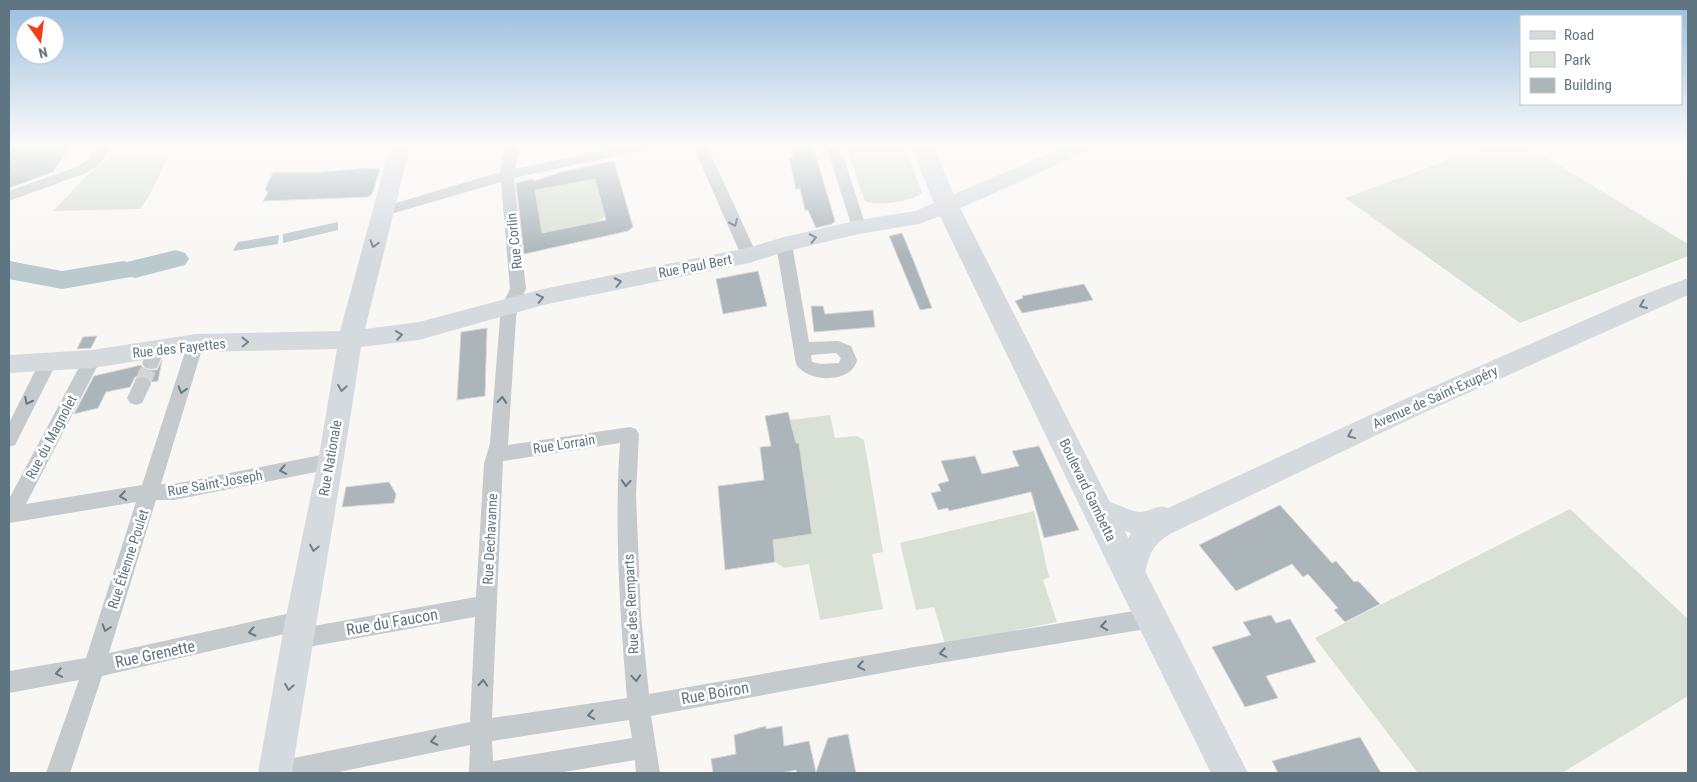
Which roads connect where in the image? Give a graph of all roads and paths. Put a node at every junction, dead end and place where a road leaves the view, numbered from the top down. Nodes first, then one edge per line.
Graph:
1 (46, 182) edge
2 (391, 182) edge
3 (482, 182) edge
4 (508, 182) edge
5 (716, 182) edge
6 (844, 182) edge
7 (937, 182) edge
8 (1000, 182) edge
9 (9, 196) edge
10 (947, 206) junction
11 (384, 212) junction
12 (856, 220) junction
13 (784, 244) junction
14 (749, 255) junction
15 (1688, 286) edge
16 (510, 305) junction
17 (350, 340) junction
18 (196, 343) junction
19 (802, 349) dead end
20 (92, 359) junction
21 (48, 362) junction
22 (9, 364) edge
23 (630, 434) joint
24 (9, 440) edge
25 (497, 454) junction
26 (331, 461) junction
27 (150, 492) junction
28 (1099, 511) junction
29 (1184, 513) junction
30 (10, 515) edge
31 (1130, 577) junction
32 (487, 605) junction
33 (1152, 618) junction
34 (298, 630) junction
35 (94, 667) junction
36 (9, 682) edge
37 (639, 707) junction
38 (482, 732) junction
39 (646, 747) junction
40 (58, 773) edge
41 (275, 773) edge
42 (279, 773) edge
43 (481, 773) edge
44 (491, 773) edge
45 (648, 773) edge
46 (1230, 773) edge

1 - 9 street
2 - 11 street, Rue Nationale
3 - 11 street
4 - 16 street, Rue Corlin
5 -> 14 street
6 - 12 street
7 - 10 main road, Boulevard Gambetta
8 - 10 street, Rue Paul Bert
10 - 12 street, Rue Paul Bert
10 - 28 main road, Boulevard Gambetta
11 -> 17 street, Rue Nationale
13 -> 12 street, Rue Paul Bert
13 - 14 street, Rue Paul Bert
13 - 19 street
16 -> 14 street, Rue Paul Bert
15 -> 29 street, Avenue de Saint-Exupéry
17 -> 16 street, Rue Paul Bert
25 -> 16 street, Rue Dechavanne
18 -> 17 street, Rue des Fayettes
17 -> 26 street, Rue Nationale
18 - 20 street, Rue des Fayettes
18 -> 27 street, Rue Étienne Poulet
20 - 21 street, Rue des Fayettes
20 - 30 street, Rue du Magnolet
21 - 22 street, Rue des Fayettes
21 -> 24 street
23 - 25 street, Rue Lorrain
23 -> 37 street, Rue des Remparts
25 - 32 street, Rue Dechavanne
26 -> 27 street, Rue Saint-Joseph
26 -> 34 street, Rue Nationale
27 -> 30 street, Rue Saint-Joseph
27 -> 35 street, Rue Étienne Poulet
28 - 29 street, Avenue de Saint-Exupéry
28 - 31 main road, Boulevard Gambetta
29 - 31 street, Avenue de Saint-Exupéry
31 - 33 main road, Boulevard Gambetta
32 - 34 street, Rue du Faucon
38 -> 32 street, Rue Dechavanne
33 -> 37 street, Rue Boiron
33 - 46 main road, Boulevard Gambetta
34 -> 35 street, Rue Grenette
34 -> 41 street, Rue Nationale
35 -> 36 street, Rue Grenette
35 - 40 street, Rue Étienne Poulet
37 -> 38 street, Rue Boiron
37 - 39 street, Rue des Remparts
38 -> 42 street, Rue Boiron
38 - 43 street, Rue Dechavanne
39 - 44 street
39 - 45 street, Rue des Remparts

